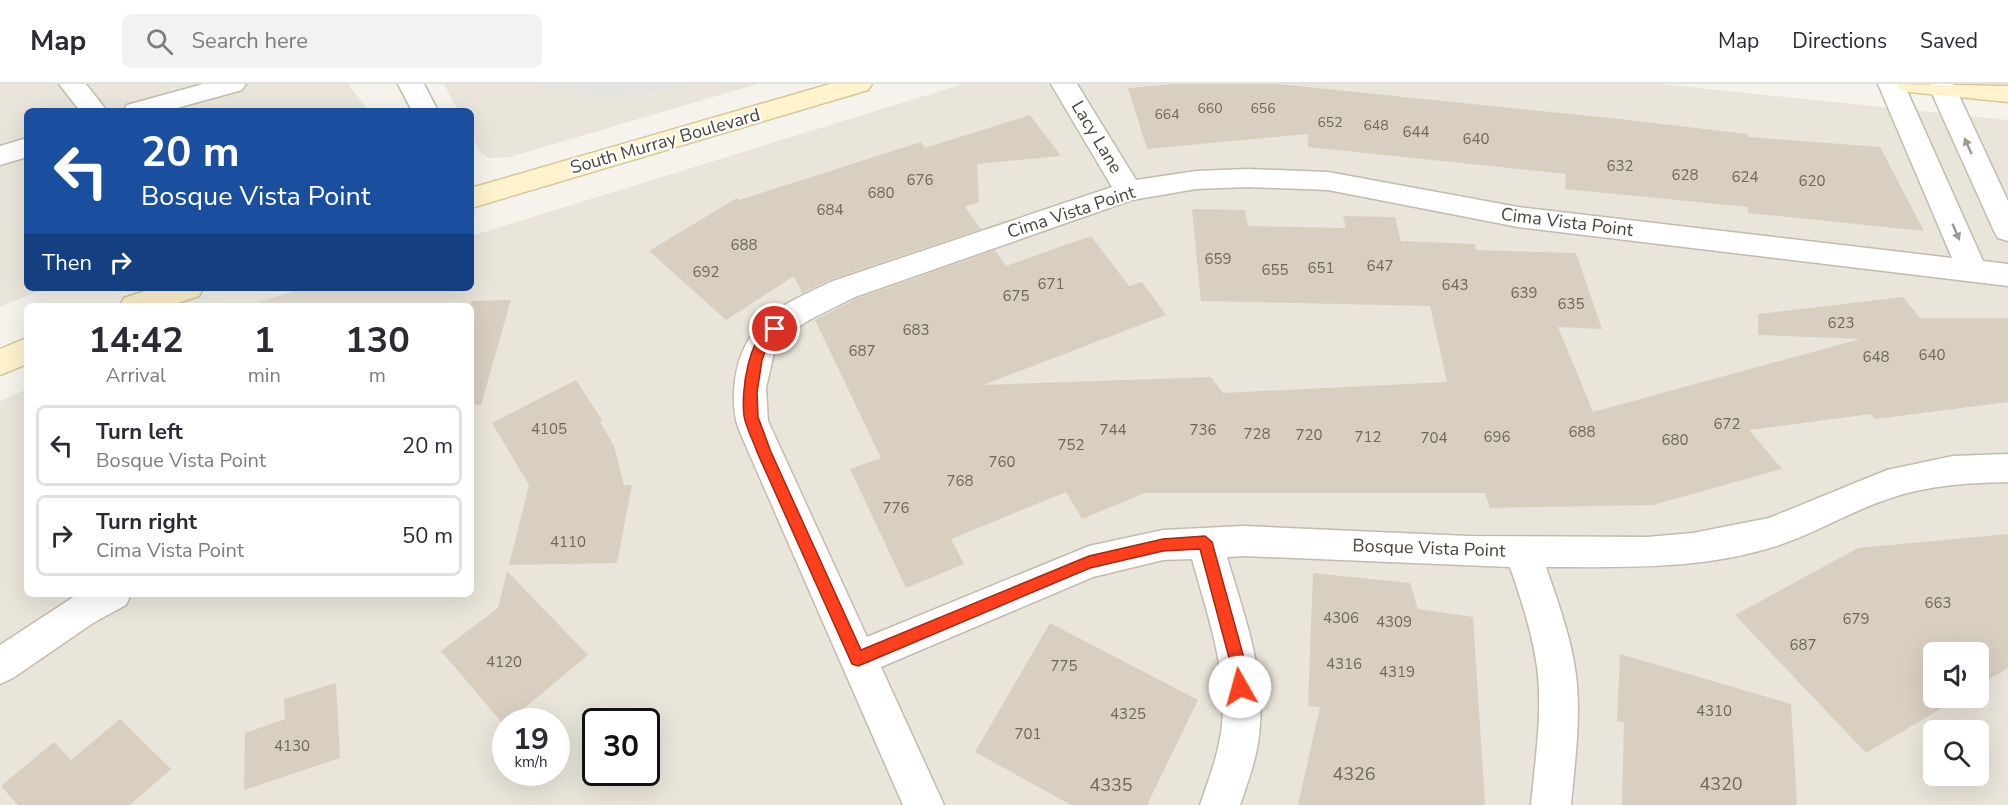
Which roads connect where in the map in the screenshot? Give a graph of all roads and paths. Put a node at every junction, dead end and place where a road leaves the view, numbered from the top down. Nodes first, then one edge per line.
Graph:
1 (72, 84) edge
2 (233, 84) edge
3 (411, 84) edge
4 (859, 84) edge
5 (1064, 84) edge
6 (1891, 84) edge
7 (1910, 84) edge
8 (1942, 87) junction
9 (2008, 94) edge
10 (92, 108) edge
11 (147, 108) edge
12 (423, 108) edge
13 (24, 148) edge
14 (0, 156) edge
15 (1933, 178) junction
16 (1986, 184) junction
17 (1129, 191) junction
18 (474, 197) edge
19 (2008, 231) edge
20 (1972, 270) junction
21 (2008, 274) edge
22 (179, 291) edge
23 (144, 303) edge
24 (24, 351) edge
25 (0, 363) edge
26 (2008, 468) edge
27 (1205, 542) junction
28 (1523, 551) junction
29 (107, 597) edge
30 (858, 659) junction
31 (0, 666) edge
32 (924, 805) edge
33 (1220, 805) edge
34 (1551, 805) edge

1 - 10 street
2 - 11 street
3 - 12 street
4 - 18 main road, South Murray Boulevard
5 - 17 street, Lacy Lane
6 - 15 street
7 - 8 main road
8 - 9 main road
16 -> 8 street
13 - 14 street
15 - 16 street
15 -> 20 street
16 - 19 street
17 - 20 street, Cima Vista Point
17 - 30 street, Cima Vista Point
20 - 21 street, Cima Vista Point
22 - 23 main road
24 - 25 main road
26 - 28 street, Bosque Vista Point
27 - 28 street, Bosque Vista Point
27 - 30 street, Bosque Vista Point
27 - 33 street
28 - 34 street
29 - 31 street
30 - 32 street, Cima Vista Point

